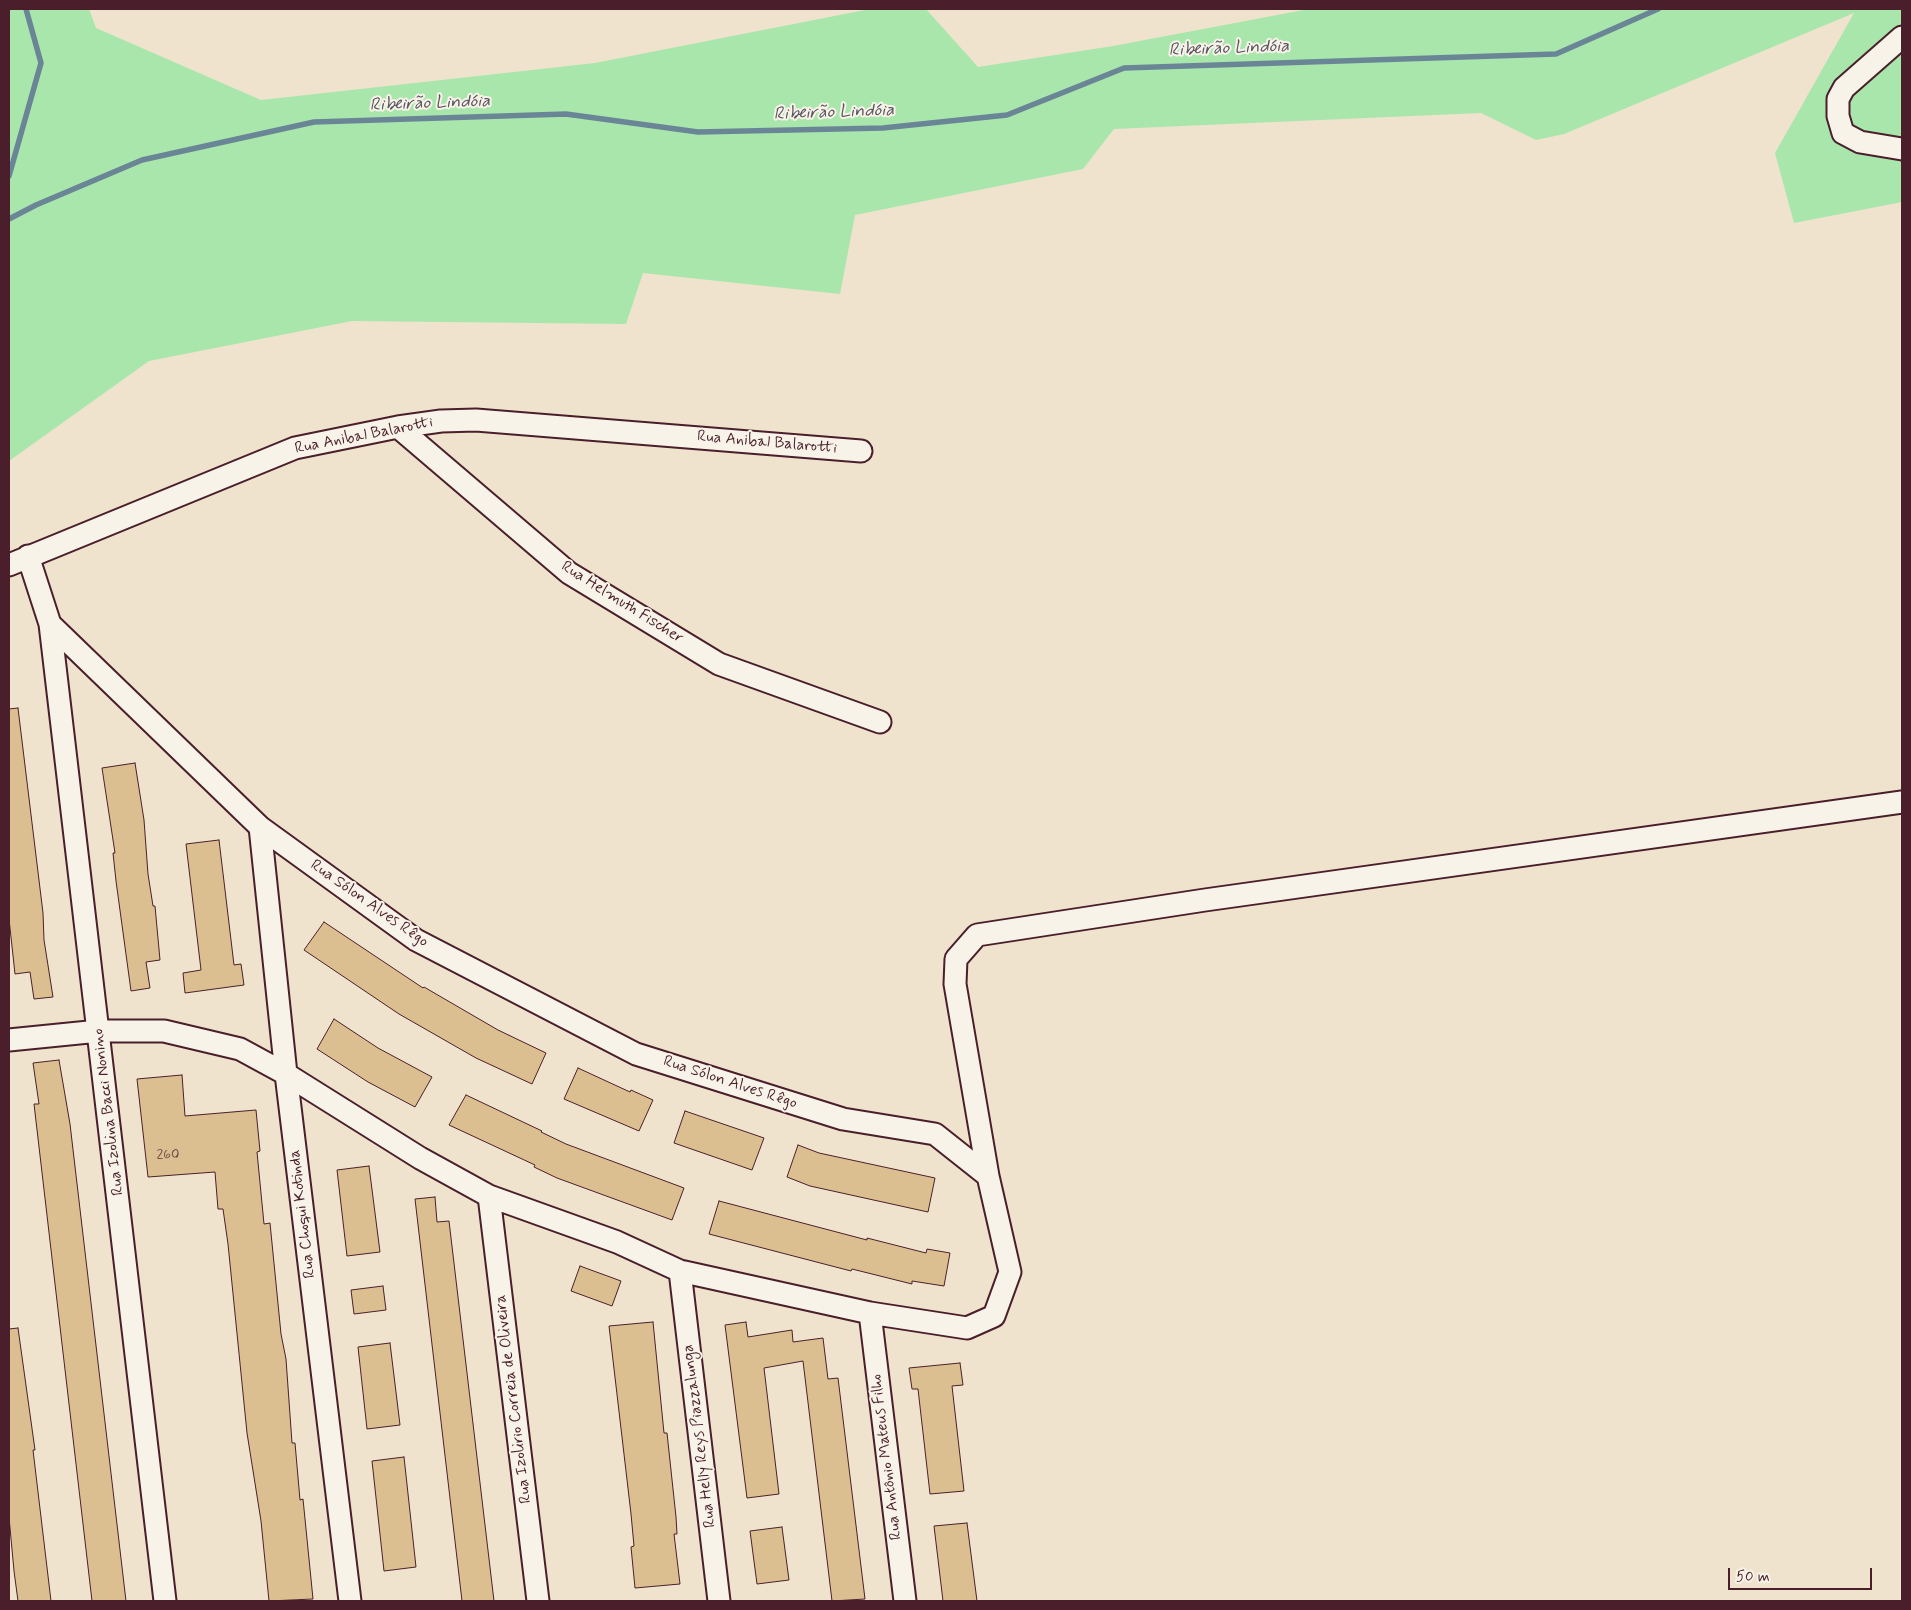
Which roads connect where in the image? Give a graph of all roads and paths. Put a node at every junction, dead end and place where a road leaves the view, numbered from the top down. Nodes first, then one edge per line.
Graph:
1 (1902, 38) edge
2 (1902, 149) edge
3 (398, 426) junction
4 (861, 451) dead end
5 (28, 556) junction
6 (9, 565) edge
7 (50, 624) junction
8 (880, 722) dead end
9 (1902, 802) edge
10 (260, 826) junction
11 (99, 1031) junction
12 (9, 1040) edge
13 (286, 1074) junction
14 (988, 1176) junction
15 (489, 1196) junction
16 (680, 1271) junction
17 (870, 1313) junction
18 (165, 1601) edge
19 (350, 1601) edge
20 (538, 1601) edge
21 (720, 1601) edge
22 (904, 1601) edge

1 - 2 street
3 - 4 street, Rua Anibal Balarotti
3 - 5 street, Rua Anibal Balarotti
3 - 8 street, Rua Helmuth Fischer
5 - 6 street, Rua Anibal Balarotti
5 - 7 street, Rua Sólon Alves Rêgo
7 - 10 street, Rua Sólon Alves Rêgo
7 - 11 street, Rua Izolina Bacci Nonino
9 - 14 street
10 - 13 street, Rua Choqui Kotinda
10 - 14 street, Rua Sólon Alves Rêgo
11 - 12 street
11 - 13 street
11 - 18 street, Rua Izolina Bacci Nonino
13 - 15 street
13 - 19 street, Rua Choqui Kotinda
14 - 17 street
15 - 16 street
15 - 20 street, Rua Izolirio Correia de Oliveira
16 - 17 street
16 - 21 street, Rua Helly Reys Piazzalunga
17 - 22 street, Rua Antônio Mateus Filho

